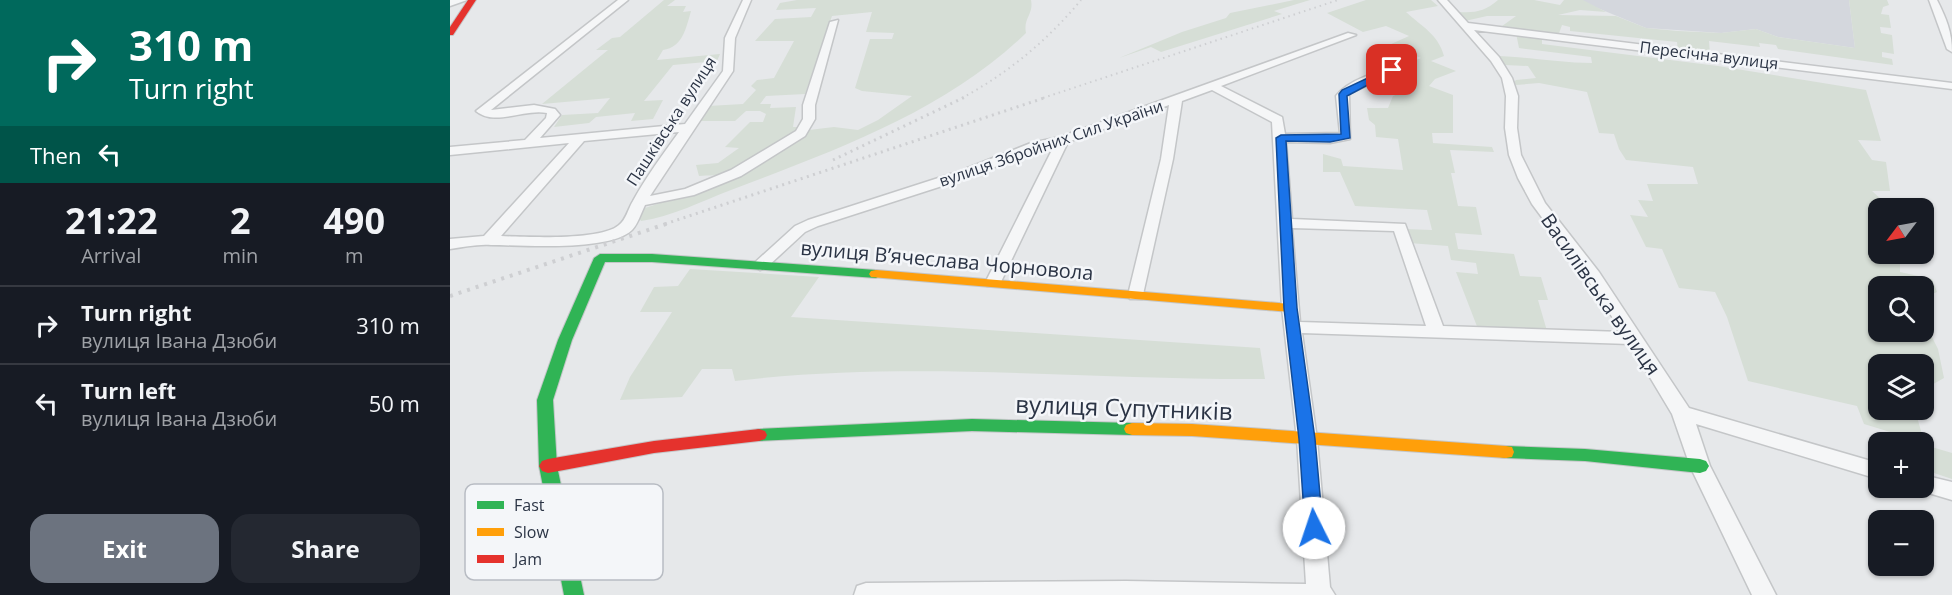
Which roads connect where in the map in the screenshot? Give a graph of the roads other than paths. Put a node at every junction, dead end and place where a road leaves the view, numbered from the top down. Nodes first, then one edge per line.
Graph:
1 (462, 0) edge
2 (472, 0) edge
3 (624, 0) edge
4 (747, 0) edge
5 (1442, 0) edge
6 (1933, 0) edge
7 (450, 3) edge
8 (835, 22) dead end
9 (1466, 26) junction
10 (450, 33) edge
11 (1351, 35) dead end
12 (1952, 49) edge
13 (1402, 64) dead end
14 (1213, 86) junction
15 (1952, 86) edge
16 (1176, 100) junction
17 (688, 127) junction
18 (580, 138) junction
19 (1281, 138) junction
20 (1063, 140) junction
21 (529, 143) junction
22 (450, 151) edge
23 (639, 202) junction
24 (1286, 223) junction
25 (489, 240) junction
26 (450, 244) edge
27 (760, 265) junction
28 (993, 283) junction
29 (1136, 295) junction
30 (1290, 308) junction
31 (1292, 327) junction
32 (1437, 333) junction
33 (1635, 338) junction
34 (1682, 413) junction
35 (1307, 439) junction
36 (548, 466) junction
37 (1700, 466) junction
38 (1868, 468) edge
39 (552, 484) edge
40 (1934, 486) edge
41 (1952, 491) edge
42 (571, 580) edge
43 (1126, 593) edge
44 (866, 594) edge
45 (937, 594) edge
46 (574, 595) edge
47 (1320, 595) edge
48 (1764, 595) edge

1 - 7 street
2 - 10 street
3 - 21 street
4 - 17 street, Пашківська вулиця
5 - 9 street, Василівська вулиця
6 - 12 street
8 - 23 street
9 - 15 street, Пересічна вулиця
9 - 33 street, Василівська вулиця
11 - 14 street, вулиця Збройних Сил України
13 - 19 street
14 - 16 street, вулиця Збройних Сил України
14 - 19 street
16 - 20 street, вулиця Збройних Сил України
16 - 29 street
17 - 18 street
17 - 23 street, Пашківська вулиця
18 - 21 street
18 - 25 street
19 - 24 street
20 - 27 street, вулиця Збройних Сил України
20 - 28 street
21 - 22 street
23 - 25 street, Пашківська вулиця
24 - 30 street
24 - 32 street
25 - 26 street
27 - 28 street, вулиця Вʼячеслава Чорновола
27 - 36 street, вулиця Вʼячеслава Чорновола
28 - 29 street, вулиця Вʼячеслава Чорновола
29 - 30 street, вулиця Вʼячеслава Чорновола
30 - 31 street
31 - 32 street
31 - 35 street
32 - 33 street
33 - 34 street, Василівська вулиця
34 - 37 street, Василівська вулиця
34 - 38 street
35 - 36 street, вулиця Супутників
35 - 37 street, вулиця Супутників
35 - 47 street
36 - 39 street
37 - 48 street, Василівська вулиця
40 - 41 street
42 - 46 street
43 - 45 street
43 - 47 street
44 - 45 street

